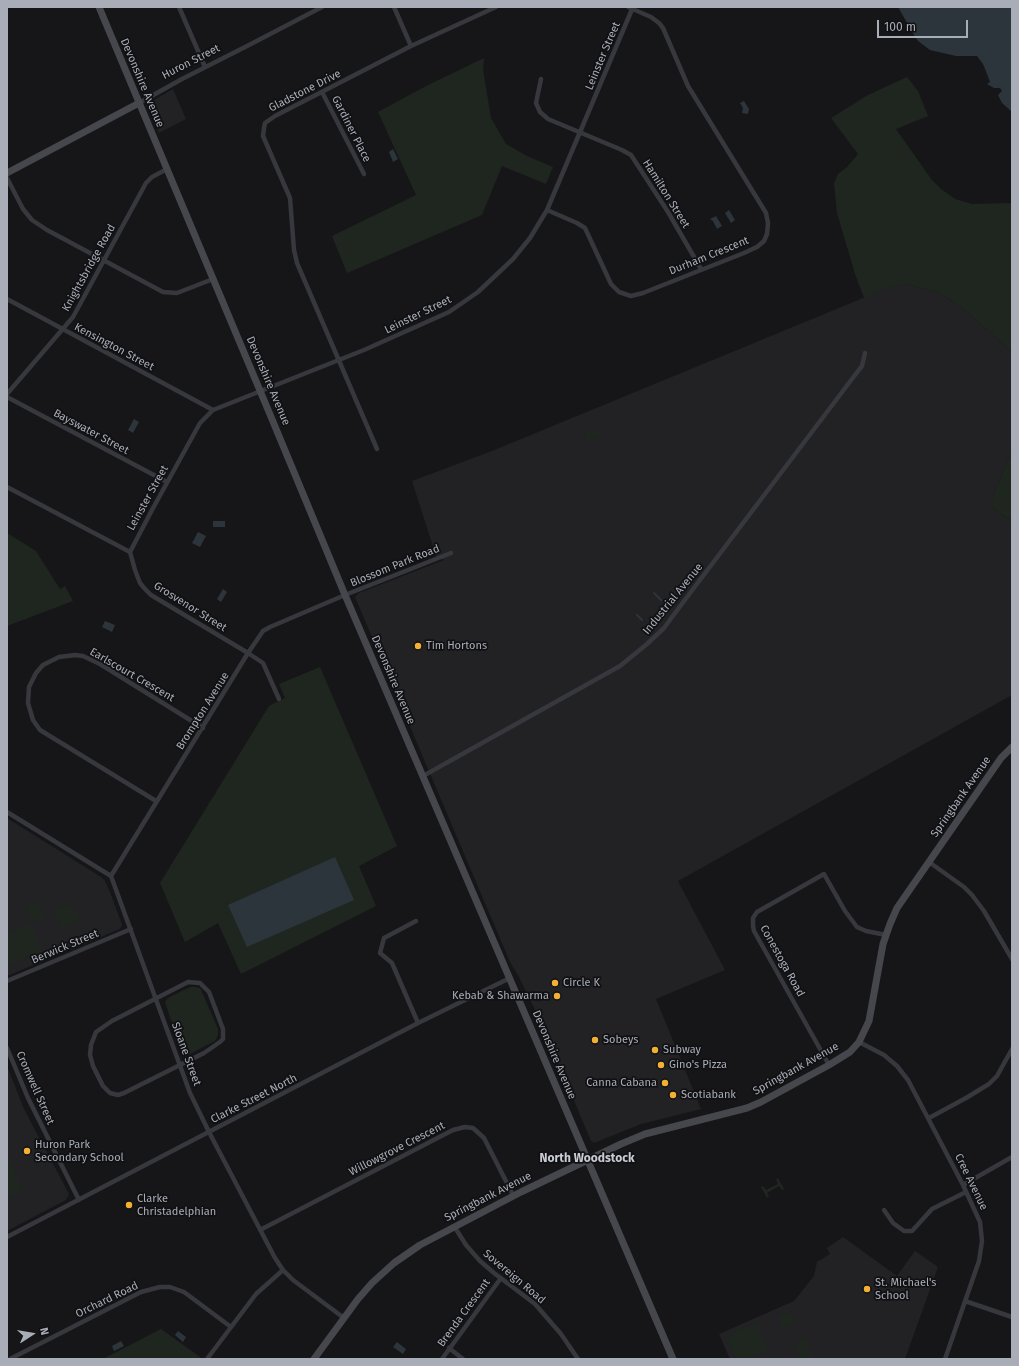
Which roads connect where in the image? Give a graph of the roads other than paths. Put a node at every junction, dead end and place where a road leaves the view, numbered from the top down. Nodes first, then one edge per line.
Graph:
1 (99, 7) edge
2 (179, 7) edge
3 (322, 7) edge
4 (394, 7) edge
5 (496, 7) edge
6 (631, 8) edge
7 (411, 46) junction
8 (205, 67) junction
9 (541, 79) dead end
10 (322, 92) junction
11 (139, 103) junction
12 (581, 132) junction
13 (167, 169) junction
14 (7, 173) edge
15 (364, 174) dead end
16 (7, 178) edge
17 (547, 210) junction
18 (104, 260) junction
19 (701, 270) junction
20 (213, 279) junction
21 (7, 300) edge
22 (63, 330) junction
23 (865, 353) dead end
24 (338, 360) junction
25 (261, 392) junction
26 (7, 395) edge
27 (213, 410) junction
28 (377, 449) dead end
29 (167, 482) junction
30 (7, 487) edge
31 (130, 552) junction
32 (451, 553) dead end
33 (345, 595) junction
34 (248, 653) junction
35 (279, 699) dead end
36 (203, 728) junction
37 (1012, 747) edge
38 (423, 776) junction
39 (156, 801) junction
40 (7, 812) edge
41 (928, 862) junction
42 (111, 876) junction
43 (416, 920) dead end
44 (131, 929) junction
45 (886, 935) junction
46 (1012, 959) edge
47 (510, 978) junction
48 (7, 981) edge
49 (156, 998) junction
50 (418, 1023) junction
51 (859, 1042) junction
52 (7, 1048) edge
53 (1012, 1049) edge
54 (180, 1064) junction
55 (829, 1065) junction
56 (929, 1118) junction
57 (209, 1132) junction
58 (1012, 1157) edge
59 (588, 1159) junction
60 (963, 1185) junction
61 (966, 1192) junction
62 (513, 1196) junction
63 (79, 1200) junction
64 (884, 1210) dead end
65 (454, 1226) junction
66 (260, 1230) junction
67 (7, 1237) edge
68 (283, 1270) junction
69 (501, 1278) junction
70 (965, 1301) junction
71 (1012, 1317) edge
72 (344, 1318) junction
73 (230, 1327) junction
74 (449, 1348) junction
75 (10, 1359) edge
76 (207, 1359) edge
77 (314, 1359) edge
78 (442, 1359) edge
79 (463, 1359) edge
80 (578, 1359) edge
81 (673, 1359) edge
82 (945, 1359) edge

1 - 11 main road, Devonshire Avenue
2 - 8 street
3 - 8 street, Huron Street
4 - 7 street
5 - 7 street, Gladstone Drive
6 - 12 street, Leinster Street
6 - 19 street, Durham Crescent
7 - 10 street, Gladstone Drive
8 - 11 street, Huron Street
9 - 12 street, Hamilton Street
10 - 15 street, Gardiner Place
10 - 24 street, Gladstone Drive
11 - 13 main road, Devonshire Avenue
11 - 14 main road, Huron Street
12 - 17 street, Leinster Street
12 - 19 street, Hamilton Street
13 - 18 street, Knightsbridge Road
13 - 20 main road, Devonshire Avenue
16 - 18 street
17 - 19 street, Durham Crescent
17 - 24 street, Leinster Street
18 - 20 street
18 - 22 street, Knightsbridge Road
20 - 25 main road, Devonshire Avenue
21 - 22 street, Kensington Street
22 - 26 street, Knightsbridge Road
22 - 27 street, Kensington Street
23 - 38 street, Industrial Avenue
24 - 25 street, Leinster Street
24 - 28 street, Gladstone Drive
25 - 27 street, Leinster Street
25 - 33 main road, Devonshire Avenue
26 - 29 street, Bayswater Street
27 - 29 street, Leinster Street
29 - 31 street, Leinster Street
30 - 31 street
31 - 34 street, Grosvenor Street
32 - 33 street, Blossom Park Road
33 - 34 street, Brompton Avenue
33 - 38 main road, Devonshire Avenue
34 - 35 street, Grosvenor Street
34 - 36 street, Brompton Avenue
36 - 39 street, Brompton Avenue
36 - 39 street, Earlscourt Crescent
37 - 41 main road, Springbank Avenue
38 - 47 main road, Devonshire Avenue
39 - 42 street, Brompton Avenue
40 - 42 street
41 - 45 main road, Springbank Avenue
41 - 46 street
42 - 44 street, Sloane Street
43 - 50 street
44 - 48 street, Berwick Street
44 - 49 street, Sloane Street
45 - 51 main road, Springbank Avenue
45 - 55 street, Conestoga Road
47 - 50 street, Clarke Street North
47 - 59 main road, Devonshire Avenue
49 - 54 street, Sloane Street
49 - 54 street
49 - 54 street
50 - 57 street, Clarke Street North
51 - 55 main road, Springbank Avenue
51 - 56 street, Cree Avenue
52 - 63 street, Cromwell Street
53 - 56 street
54 - 57 street, Sloane Street
55 - 59 main road, Springbank Avenue
56 - 60 street, Cree Avenue
57 - 63 street, Clarke Street North
57 - 66 street, Sloane Street
58 - 60 street
59 - 62 main road, Springbank Avenue
59 - 81 main road, Devonshire Avenue
60 - 61 street, Cree Avenue
61 - 64 street
61 - 70 street, Cree Avenue
62 - 65 main road, Springbank Avenue
62 - 66 street, Willowgrove Crescent
63 - 67 street, Clarke Street North
65 - 69 street, Sovereign Road
65 - 72 main road, Springbank Avenue
66 - 68 street, Sloane Street
68 - 72 street, Sloane Street
68 - 73 street
69 - 74 street, Brenda Crescent
69 - 80 street, Sovereign Road
70 - 71 street
70 - 82 street, Cree Avenue
72 - 77 main road, Springbank Avenue
73 - 75 street, Orchard Road
73 - 76 street
74 - 78 street, Brenda Crescent
74 - 79 street

